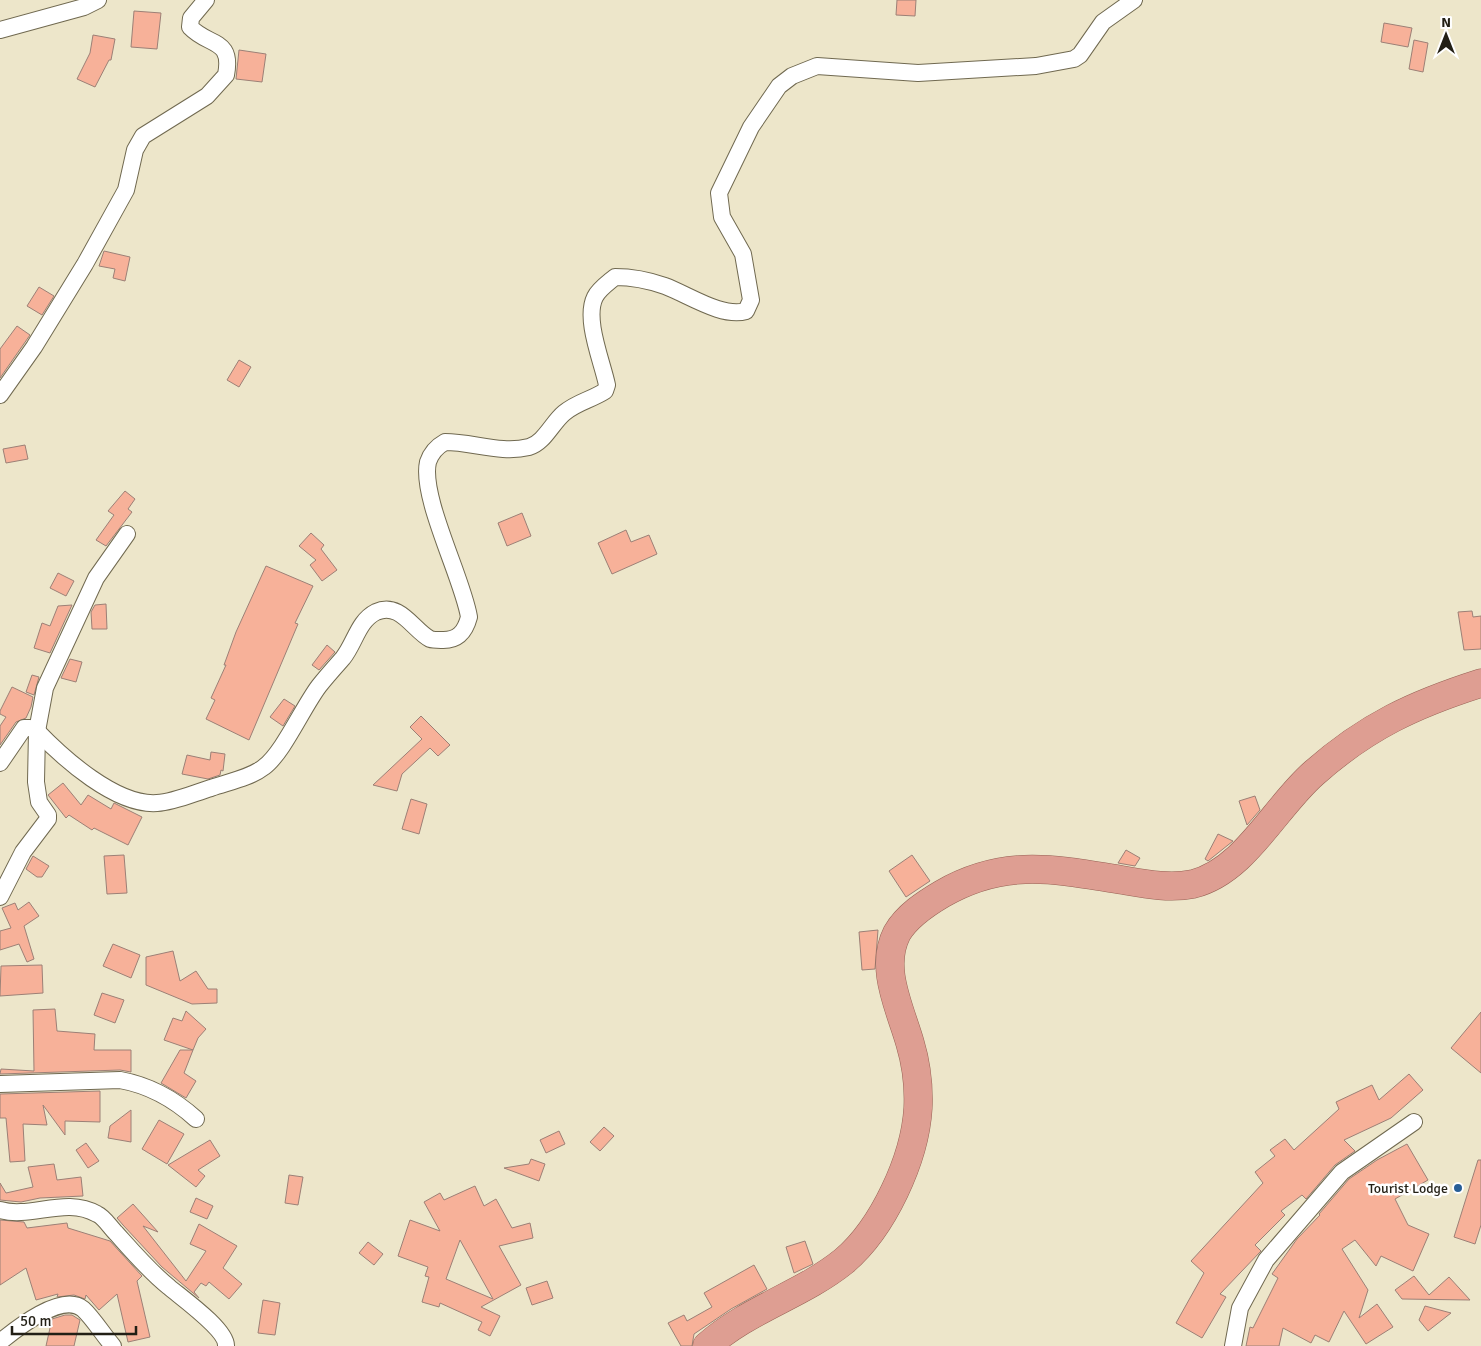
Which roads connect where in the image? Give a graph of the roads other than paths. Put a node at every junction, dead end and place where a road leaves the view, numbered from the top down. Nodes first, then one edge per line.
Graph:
1 (98, 0) edge
2 (206, 0) edge
3 (1134, 0) edge
4 (0, 30) edge
5 (0, 395) edge
6 (127, 534) dead end
7 (1481, 683) edge
8 (36, 731) junction
9 (0, 763) edge
10 (0, 897) edge
11 (0, 1084) edge
12 (196, 1118) dead end
13 (1414, 1122) dead end
14 (0, 1210) edge
15 (0, 1342) edge
16 (113, 1346) edge
17 (226, 1346) edge
18 (707, 1346) edge
19 (1233, 1346) edge

1 - 4 street
2 - 5 street
3 - 8 street
6 - 8 street
7 - 18 highway
8 - 9 street
8 - 10 street
11 - 12 street
13 - 19 street
14 - 17 street
15 - 16 street

